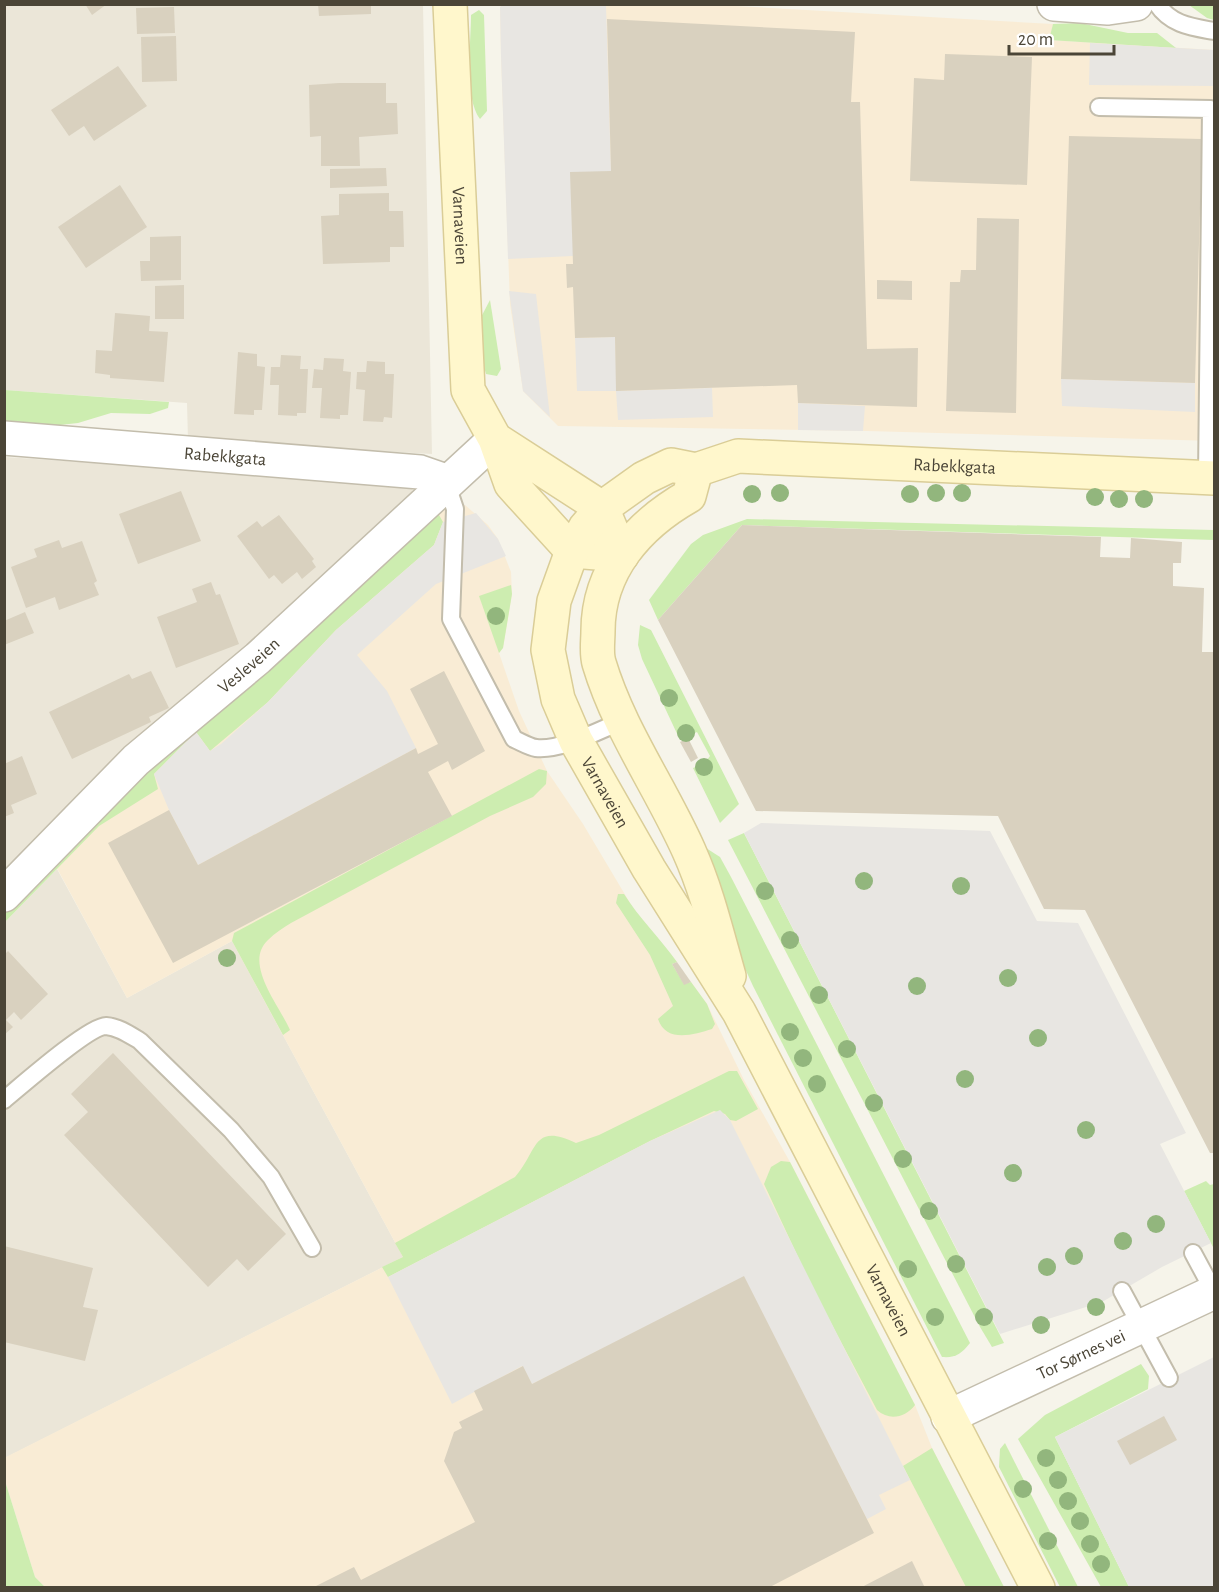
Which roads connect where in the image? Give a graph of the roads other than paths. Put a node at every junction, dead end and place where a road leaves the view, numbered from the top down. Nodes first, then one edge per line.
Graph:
1 (450, 4) edge
2 (1054, 4) edge
3 (1136, 4) edge
4 (1157, 4) edge
5 (1215, 31) edge
6 (1099, 107) dead end
7 (4, 438) edge
8 (495, 439) junction
9 (696, 471) junction
10 (1211, 478) edge
11 (446, 481) junction
12 (602, 508) junction
13 (572, 551) junction
14 (622, 555) junction
15 (621, 721) junction
16 (576, 741) junction
17 (4, 895) edge
18 (739, 1012) junction
19 (4, 1100) edge
20 (312, 1248) dead end
21 (1193, 1253) dead end
22 (1122, 1291) dead end
23 (1214, 1292) edge
24 (1143, 1327) junction
25 (1169, 1378) dead end
26 (948, 1417) junction
27 (1038, 1587) edge

1 - 8 street, Varnaveien
2 - 3 street
4 - 5 lane
6 - 10 lane
7 - 11 street, Rabekkgata
8 - 11 street, Vesleveien
8 - 12 street, Varnaveien
8 - 13 street, Varnaveien
9 - 10 street, Rabekkgata
9 - 12 street, Varnaveien
9 - 14 street, Varnaveien
11 - 16 lane
11 - 17 street, Vesleveien
12 - 13 street, Varnaveien
12 - 14 street
13 - 14 street
13 - 16 street, Varnaveien
14 - 15 street, Varnaveien
15 - 16 lane
15 - 18 street, Varnaveien
16 - 18 street, Varnaveien
18 - 26 street, Varnaveien
19 - 20 lane
21 - 23 lane
22 - 24 lane
23 - 24 street, Tor Sørnes vei
24 - 25 lane
24 - 26 street, Tor Sørnes vei
26 - 27 street, Varnaveien

